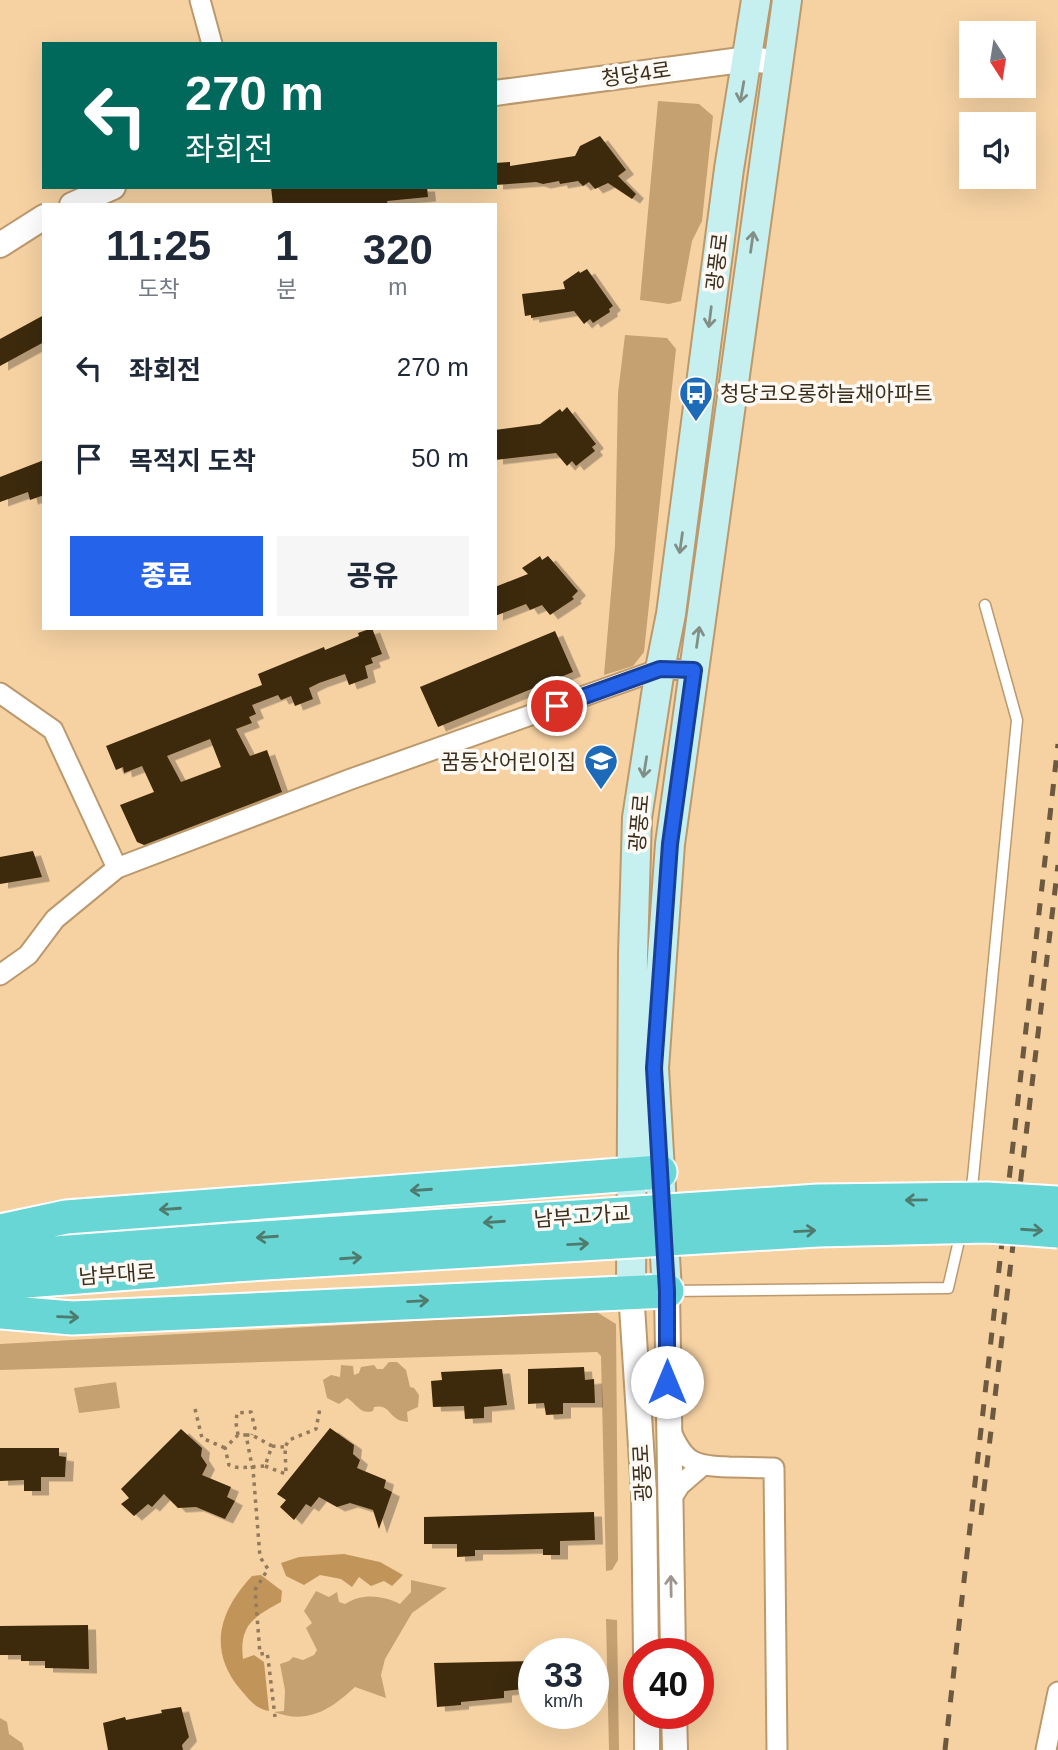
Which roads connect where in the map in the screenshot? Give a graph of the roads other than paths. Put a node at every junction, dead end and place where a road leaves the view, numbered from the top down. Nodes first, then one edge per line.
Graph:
1 (200, 0) edge
2 (755, 0) edge
3 (786, 0) edge
4 (211, 42) edge
5 (748, 59) junction
6 (778, 62) junction
7 (497, 93) edge
8 (108, 189) edge
9 (77, 203) edge
10 (42, 218) edge
11 (0, 245) edge
12 (985, 605) dead end
13 (660, 669) junction
14 (694, 670) junction
15 (0, 693) edge
16 (117, 868) junction
17 (0, 975) edge
18 (645, 1173) junction
19 (1058, 1203) edge
20 (0, 1231) edge
21 (1058, 1231) edge
22 (232, 1252) junction
23 (0, 1257) edge
24 (0, 1283) edge
25 (631, 1291) junction
26 (667, 1291) junction
27 (0, 1312) edge
28 (667, 1422) junction
29 (702, 1466) junction
30 (669, 1502) junction
31 (646, 1638) edge
32 (673, 1638) edge
33 (1058, 1692) edge
34 (647, 1729) edge
35 (674, 1729) edge
36 (647, 1750) edge
37 (675, 1750) edge
38 (777, 1750) edge
39 (1046, 1750) edge

1 - 4 street
2 - 5 main road, 광풍로
3 - 6 main road, 광풍로
5 - 6 street, 청당4로
5 - 7 street, 청당4로
5 -> 13 main road, 광풍로
14 -> 6 main road, 광풍로
8 - 9 street
10 - 11 street
12 - 26 lane
13 - 14 street
13 - 16 street
13 -> 18 main road, 광풍로
14 - 18 main road, 광풍로
15 - 16 street
16 - 17 street
18 -> 20 highway
18 - 25 main road, 광풍로
18 - 26 main road, 광풍로
19 -> 22 highway, 남부고가교, bridge
22 -> 21 highway, 남부고가교, bridge
22 - 23 highway, 남부대로
22 - 24 highway, 남부대로
25 - 26 highway
27 -> 25 highway
25 - 31 street, 광풍로
26 - 28 street, 광풍로
28 - 29 street
28 - 30 street, 광풍로
29 - 30 street
29 - 38 street
32 -> 30 street, 광풍로
33 - 39 street
34 - 36 street
35 - 37 street

